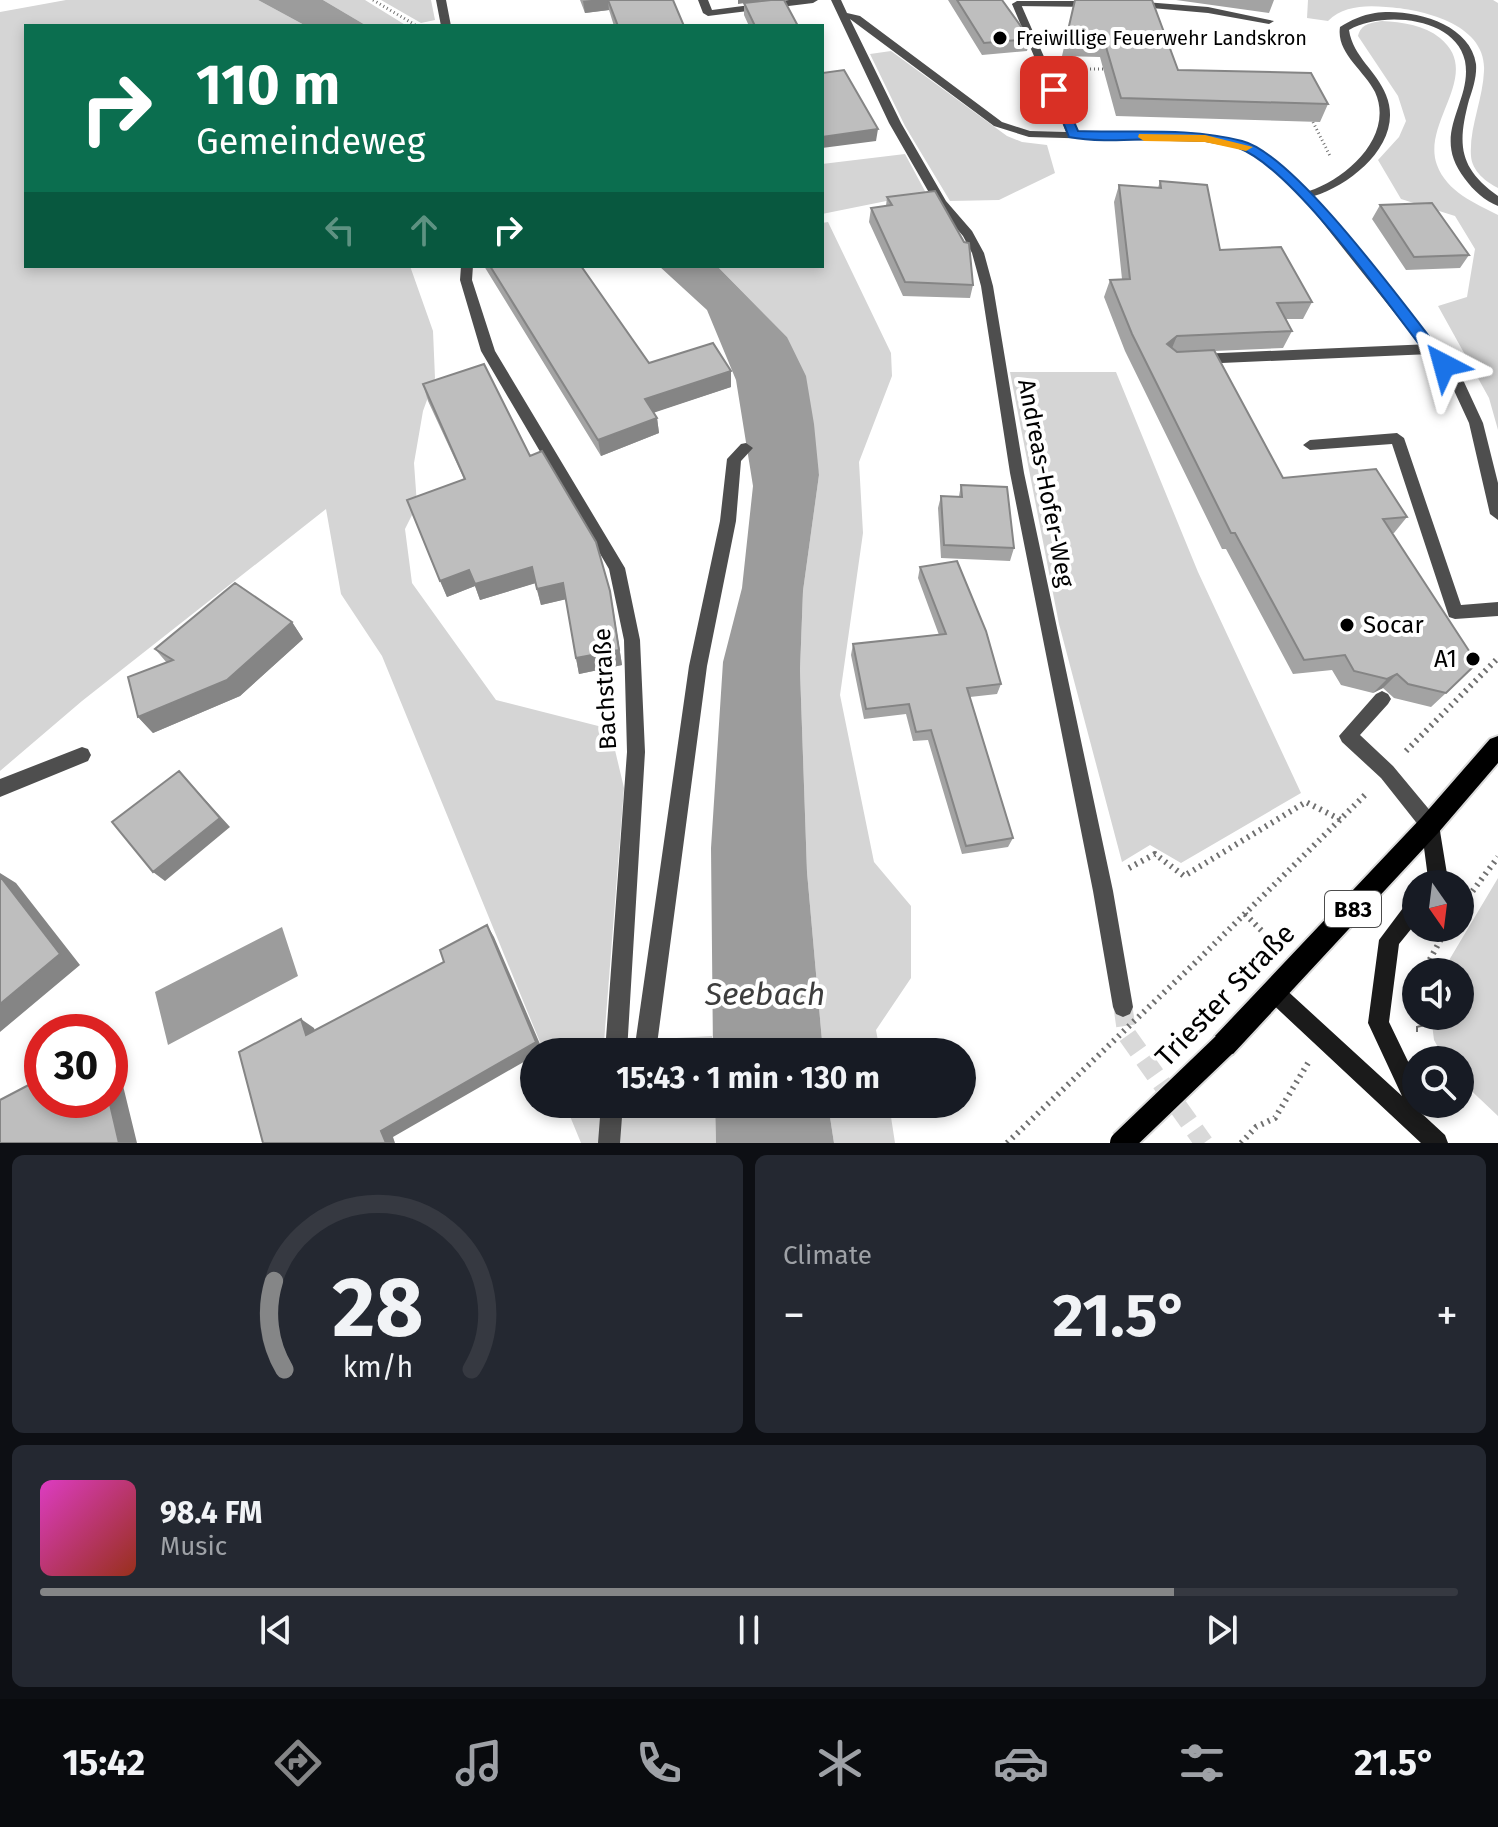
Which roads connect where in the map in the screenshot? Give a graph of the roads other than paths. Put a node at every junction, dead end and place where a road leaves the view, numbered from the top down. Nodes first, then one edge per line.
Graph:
1 (441, 0) edge
2 (703, 0) edge
3 (813, 0) edge
4 (836, 0) edge
5 (1127, 3) edge
6 (1111, 4) edge
7 (844, 15) junction
8 (1269, 21) dead end
9 (446, 24) edge
10 (1073, 135) junction
11 (1307, 195) junction
12 (1498, 202) edge
13 (467, 268) edge
14 (1431, 349) junction
15 (1185, 360) edge
16 (1310, 445) dead end
17 (746, 448) dead end
18 (1498, 514) edge
19 (1498, 609) edge
20 (1382, 699) edge
21 (1498, 746) edge
22 (82, 755) dead end
23 (0, 788) edge
24 (1430, 825) junction
25 (1437, 870) edge
26 (1402, 924) edge
27 (1275, 993) junction
28 (1123, 1007) tunnel mouth
29 (617, 1038) edge
30 (647, 1038) edge
31 (1402, 1072) edge
32 (611, 1118) edge
33 (1424, 1118) edge
34 (1436, 1142) edge
35 (609, 1143) edge
36 (1122, 1143) edge

1 - 9 street
2 - 3 street
4 - 7 street, Andreas-Hofer-Weg
5 - 8 street
6 - 10 street
7 - 10 street
7 - 28 street, Andreas-Hofer-Weg
10 - 11 street
11 - 12 street
11 - 14 street
13 - 29 street, Bachstraße
14 - 15 street
14 - 18 street
16 - 19 street
17 - 30 street
20 - 24 street
21 - 24 main road, Triester Straße / B83
22 - 23 street
24 - 25 street
24 - 27 main road, Triester Straße / B83
26 - 31 street
27 - 34 street
27 - 36 main road, Triester Straße / B83, bridge
32 - 35 street
33 - 34 street

